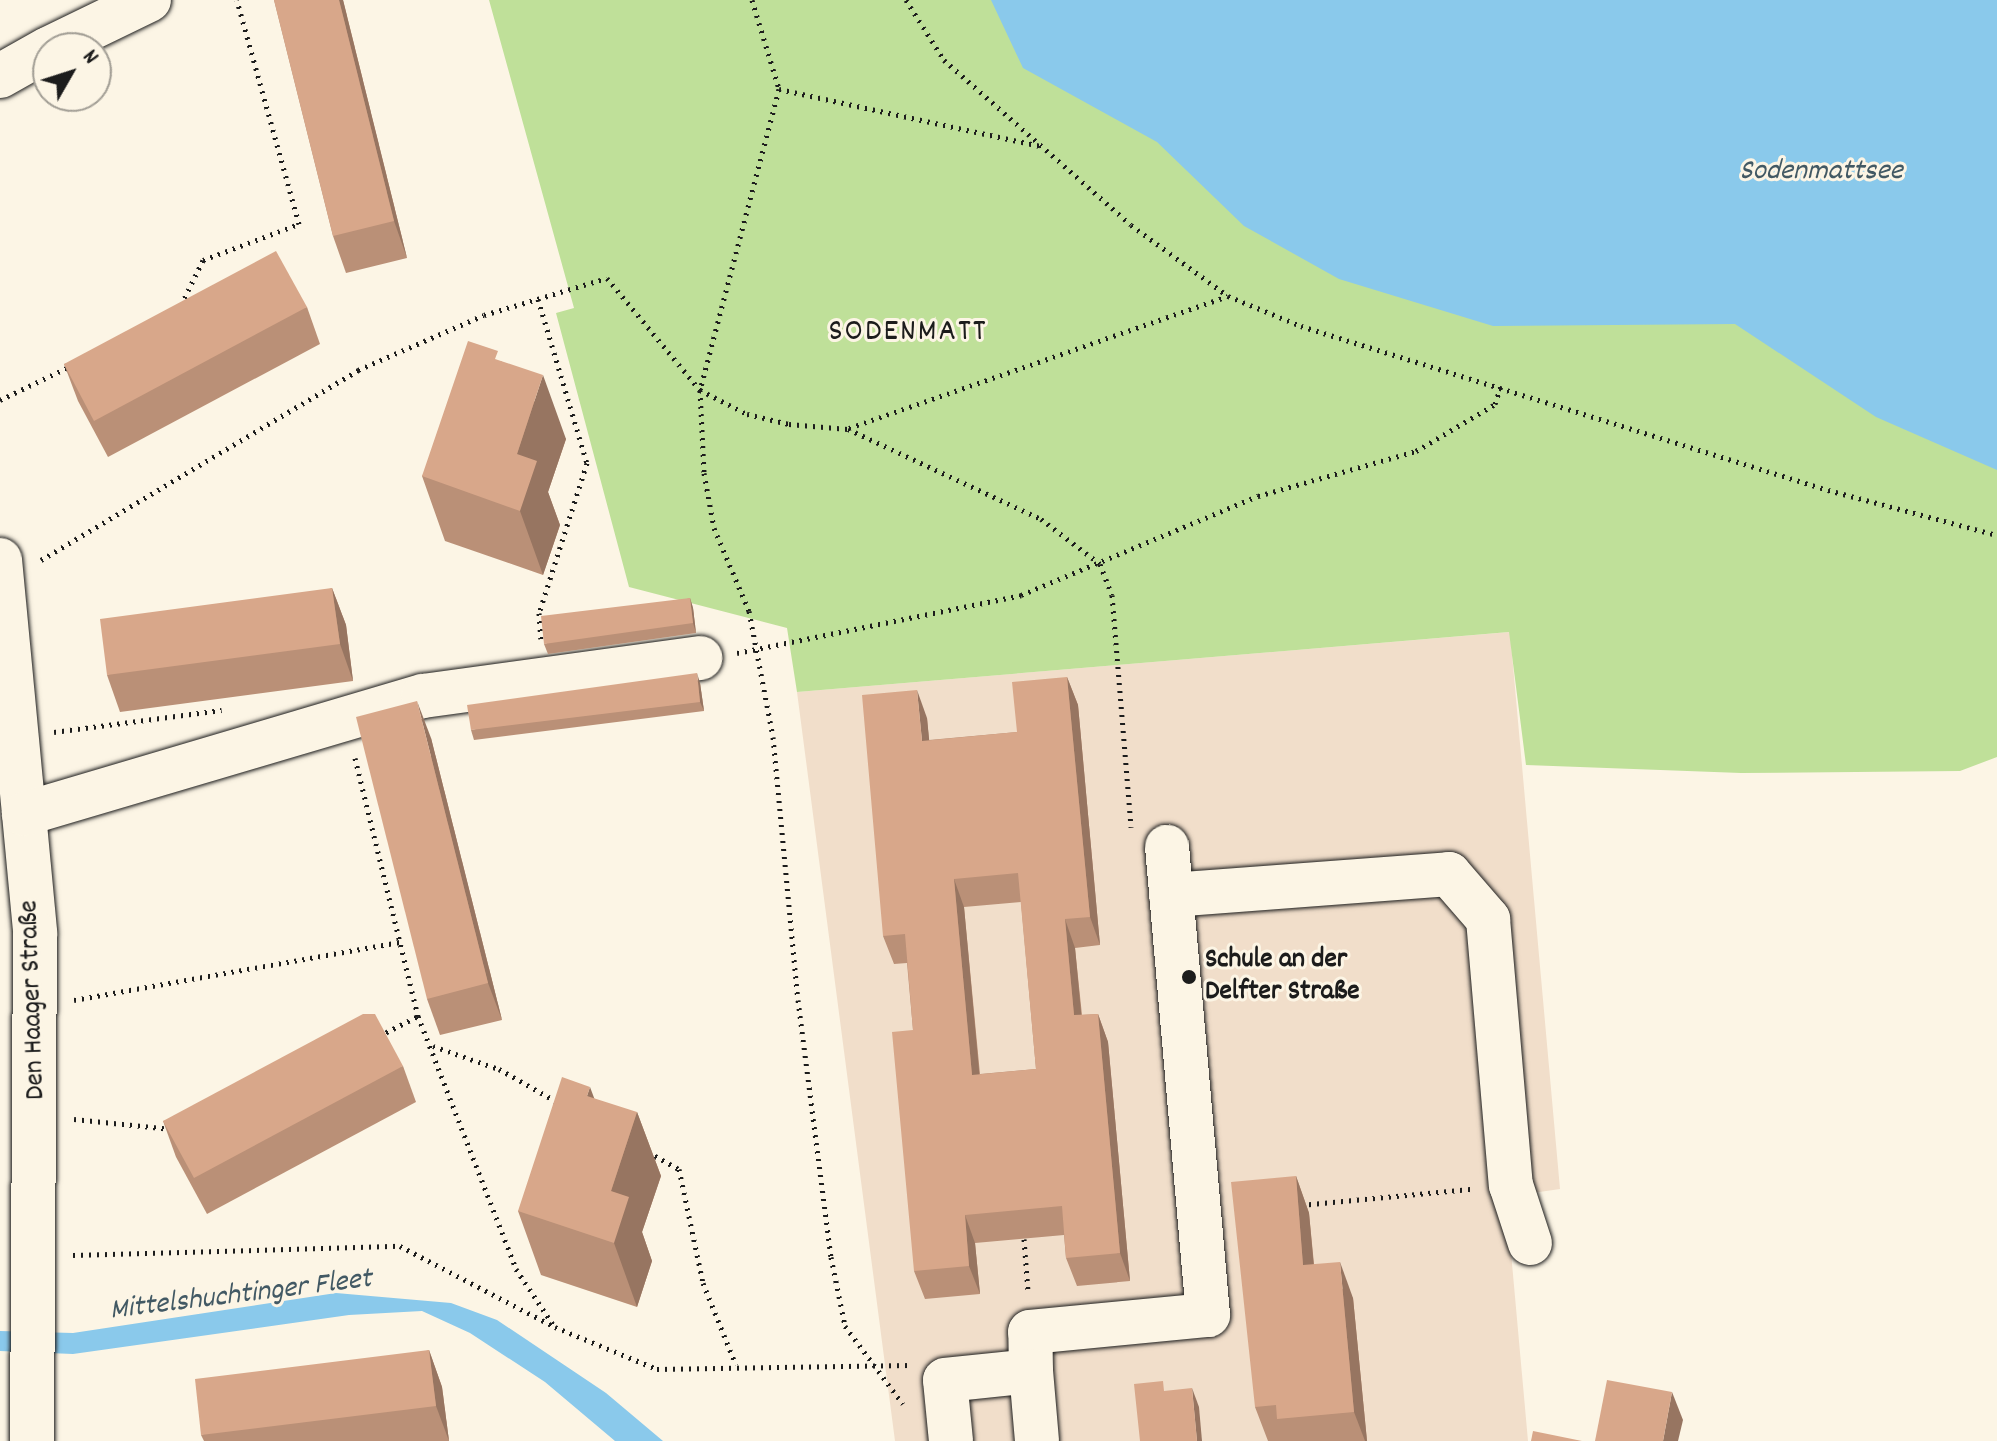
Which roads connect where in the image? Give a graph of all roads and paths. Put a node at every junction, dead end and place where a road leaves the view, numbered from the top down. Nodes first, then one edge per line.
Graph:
1 (149, 0) edge
2 (237, 0) edge
3 (752, 0) edge
4 (906, 0) edge
5 (84, 32) edge
6 (32, 58) edge
7 (0, 76) edge
8 (779, 89) junction
9 (1047, 148) junction
10 (1228, 296) junction
11 (538, 299) junction
12 (169, 312) edge
13 (76, 363) edge
14 (1501, 385) junction
15 (700, 390) junction
16 (0, 400) edge
17 (848, 429) junction
18 (1997, 535) edge
19 (1100, 564) junction
20 (1, 569) edge
21 (757, 650) junction
22 (700, 658) dead end
23 (544, 679) junction
24 (231, 709) dead end
25 (345, 716) junction
26 (17, 737) junction
27 (24, 814) junction
28 (1167, 847) joint
29 (1171, 895) junction
30 (18, 934) edge
31 (400, 942) junction
32 (36, 1007) junction
33 (418, 1016) junction
34 (364, 1043) edge
35 (433, 1046) junction
36 (568, 1108) edge
37 (37, 1116) junction
38 (187, 1130) edge
39 (637, 1146) edge
40 (1511, 1185) junction
41 (1291, 1203) edge
42 (1024, 1239) edge
43 (1530, 1243) dead end
44 (34, 1257) junction
45 (555, 1327) junction
46 (1030, 1352) junction
47 (736, 1365) junction
48 (875, 1365) junction
49 (904, 1413) dead end
50 (32, 1441) edge
51 (951, 1441) edge
52 (1037, 1441) edge

1 - 5 street
2 - 12 path
3 - 8 path
4 - 9 path
6 - 7 street
8 - 9 path
8 - 15 path
9 - 10 path
10 - 14 path
10 - 17 path
11 - 15 path
11 - 20 path
11 - 23 path
13 - 16 path
14 - 18 path
14 - 19 path
15 - 17 path
15 - 21 path
17 - 19 path
19 - 21 path
19 - 28 path
20 - 26 street, Den Haager Straße
21 - 48 path
22 - 23 street
23 - 25 street
24 - 26 path
25 - 27 street
25 - 31 path
26 - 27 street, Den Haager Straße
27 - 30 street, Den Haager Straße
28 - 29 street
29 - 40 street
29 - 46 street
30 - 32 street, Den Haager Straße
31 - 32 path
31 - 33 path
32 - 37 street, Den Haager Straße
33 - 34 path
33 - 35 path
35 - 36 path
35 - 45 path
37 - 38 path
37 - 44 street, Den Haager Straße
39 - 47 path
40 - 41 path
40 - 43 street
42 - 46 path
44 - 45 path
44 - 50 street, Den Haager Straße
45 - 47 path
46 - 51 street
46 - 52 street
47 - 48 path
48 - 49 path

